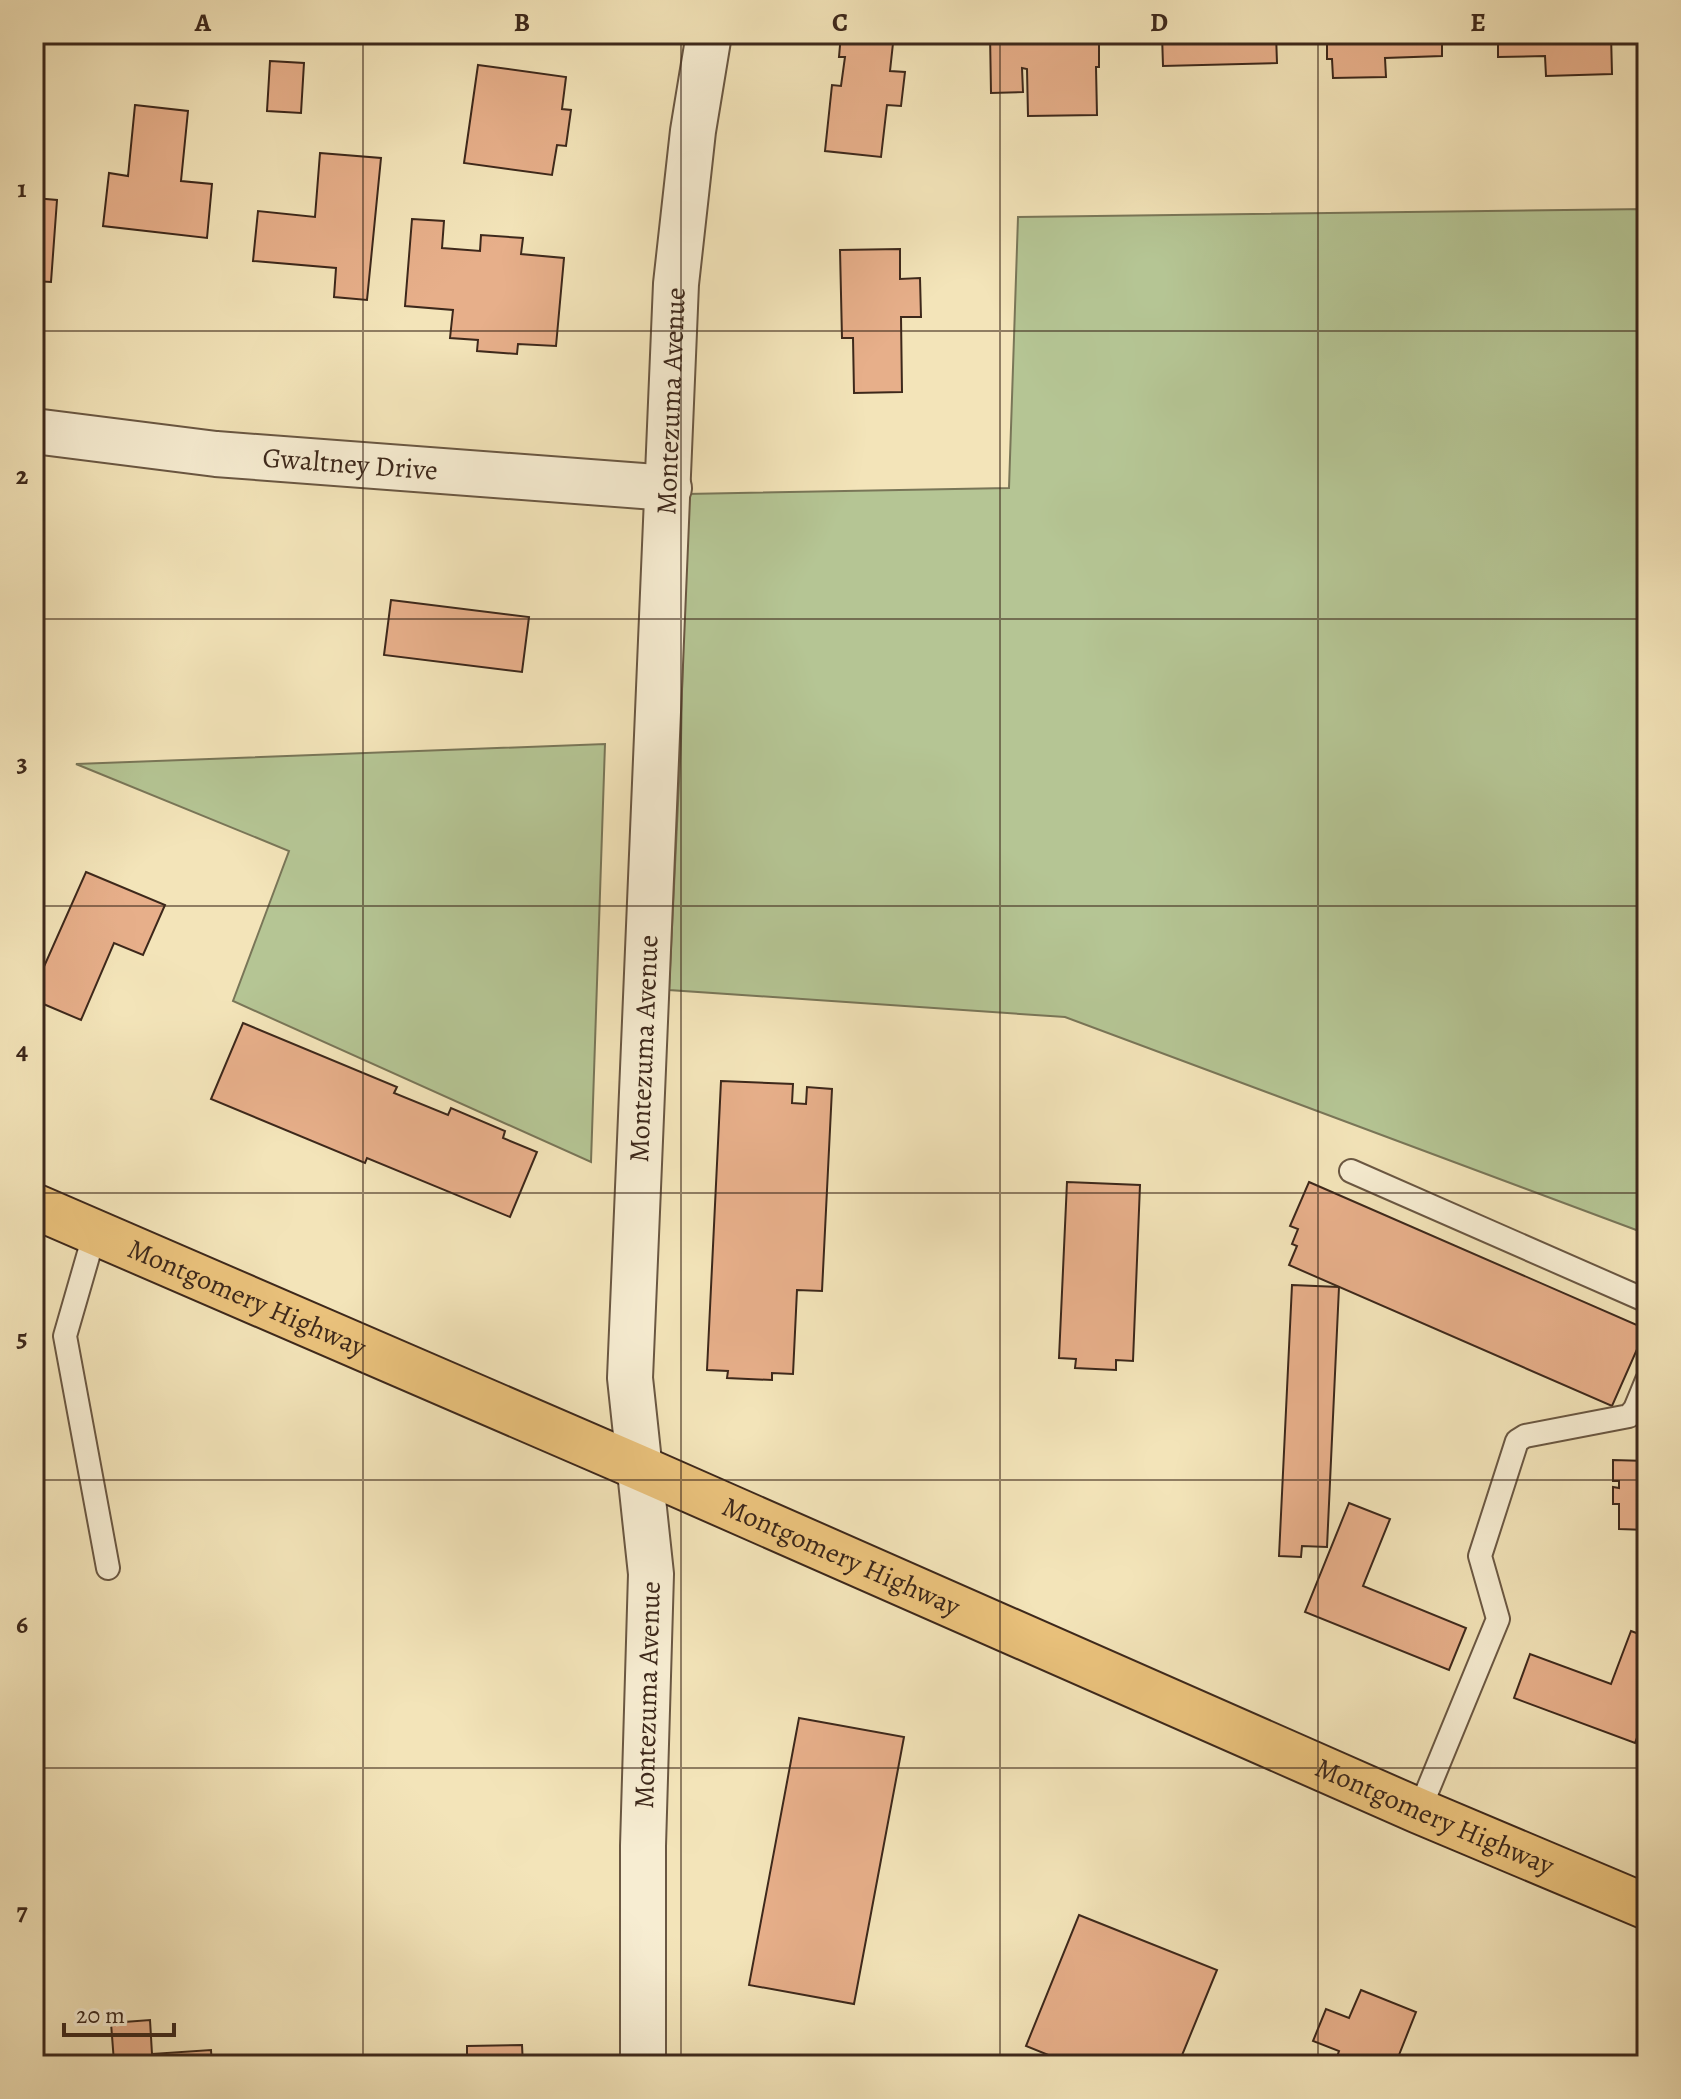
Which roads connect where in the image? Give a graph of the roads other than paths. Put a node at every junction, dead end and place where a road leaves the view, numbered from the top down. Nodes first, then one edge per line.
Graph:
1 (709, 34) edge
2 (34, 431) edge
3 (669, 488) junction
4 (1351, 1171) dead end
5 (34, 1206) edge
6 (95, 1232) junction
7 (1647, 1301) edge
8 (1647, 1380) edge
9 (640, 1468) junction
10 (108, 1568) dead end
11 (1419, 1811) junction
12 (1647, 1907) edge
13 (643, 2065) edge

1 - 3 street, Montezuma Avenue
2 - 3 street, Gwaltney Drive
3 - 9 street, Montezuma Avenue
4 - 7 lane
5 - 6 main road, Montgomery Highway
6 - 9 main road, Montgomery Highway
6 - 10 lane
8 - 11 lane
9 - 11 main road, Montgomery Highway
9 - 13 street, Montezuma Avenue
11 - 12 main road, Montgomery Highway

